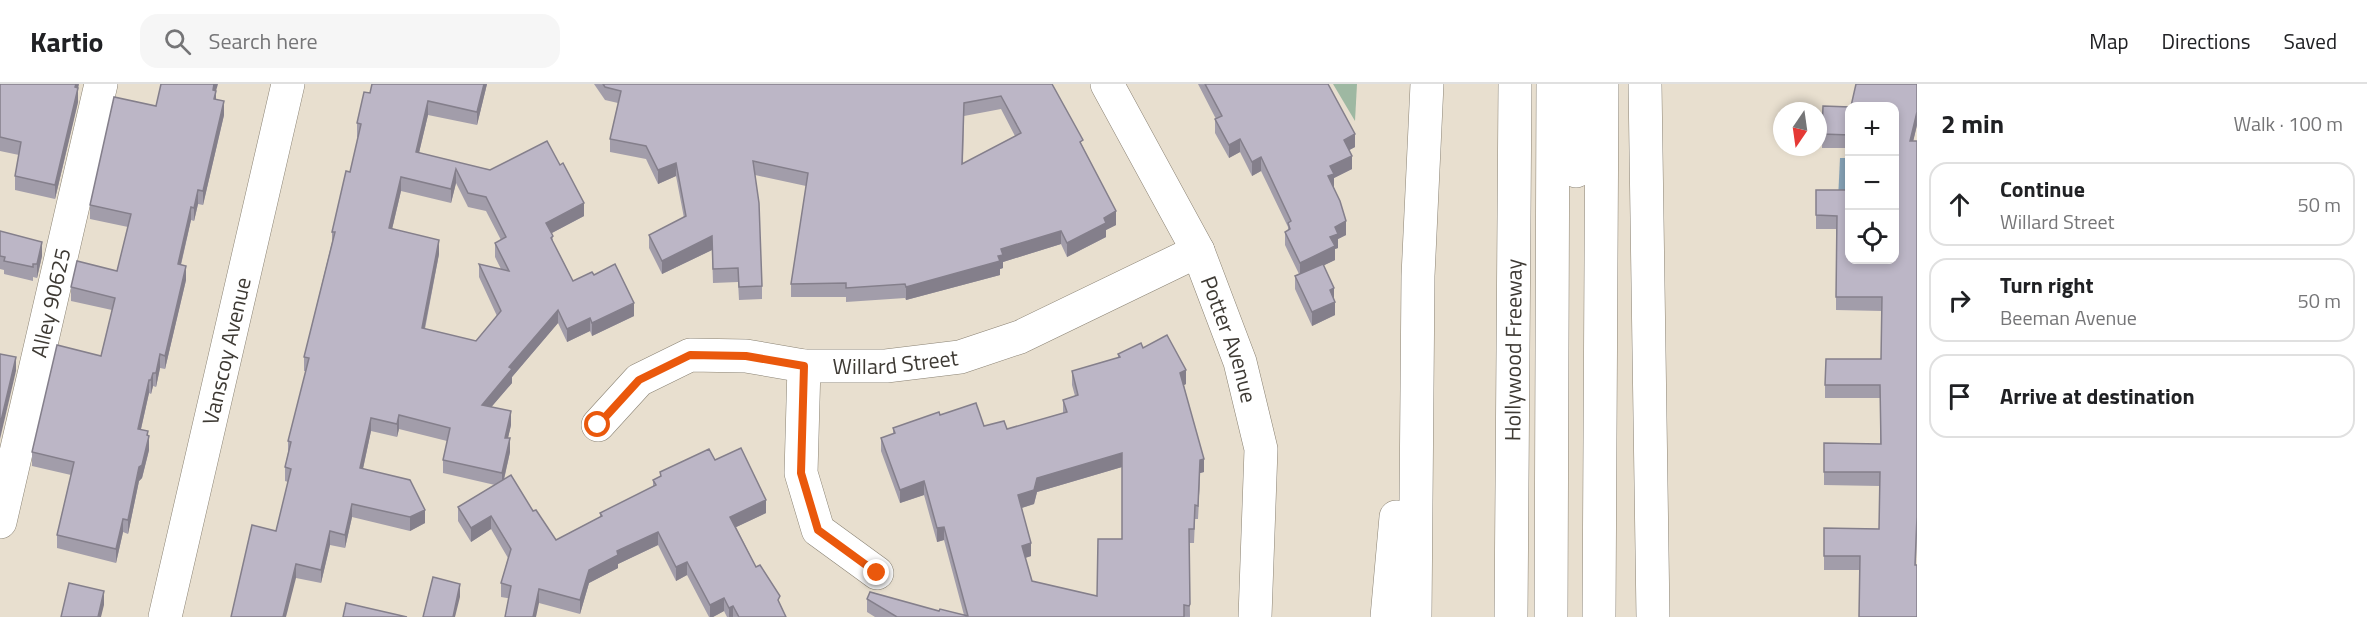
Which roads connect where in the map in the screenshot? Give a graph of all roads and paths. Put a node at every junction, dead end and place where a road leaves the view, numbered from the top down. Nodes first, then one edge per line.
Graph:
1 (101, 84) edge
2 (288, 84) edge
3 (1107, 84) edge
4 (1427, 84) edge
5 (1515, 84) edge
6 (1553, 84) edge
7 (1576, 84) edge
8 (1602, 84) edge
9 (1645, 84) edge
10 (1198, 251) junction
11 (1418, 276) junction
12 (804, 366) junction
13 (598, 425) dead end
14 (0, 522) edge
15 (877, 573) dead end
16 (165, 617) edge
17 (1255, 617) edge
18 (1388, 617) edge
19 (1415, 617) edge
20 (1511, 617) edge
21 (1551, 617) edge
22 (1574, 617) edge
23 (1599, 617) edge
24 (1653, 617) edge

1 - 14 main road, Alley 90625
2 - 16 main road, Vanscoy Avenue
3 - 10 main road, Potter Avenue
4 - 11 main road
5 - 20 main road, Hollywood Freeway
6 - 21 main road
7 - 22 main road
8 - 23 main road
9 - 24 main road
10 - 12 main road, Willard Street
10 - 17 main road, Potter Avenue
11 - 18 main road
11 - 19 main road
12 - 13 main road, Willard Street
12 - 15 main road

